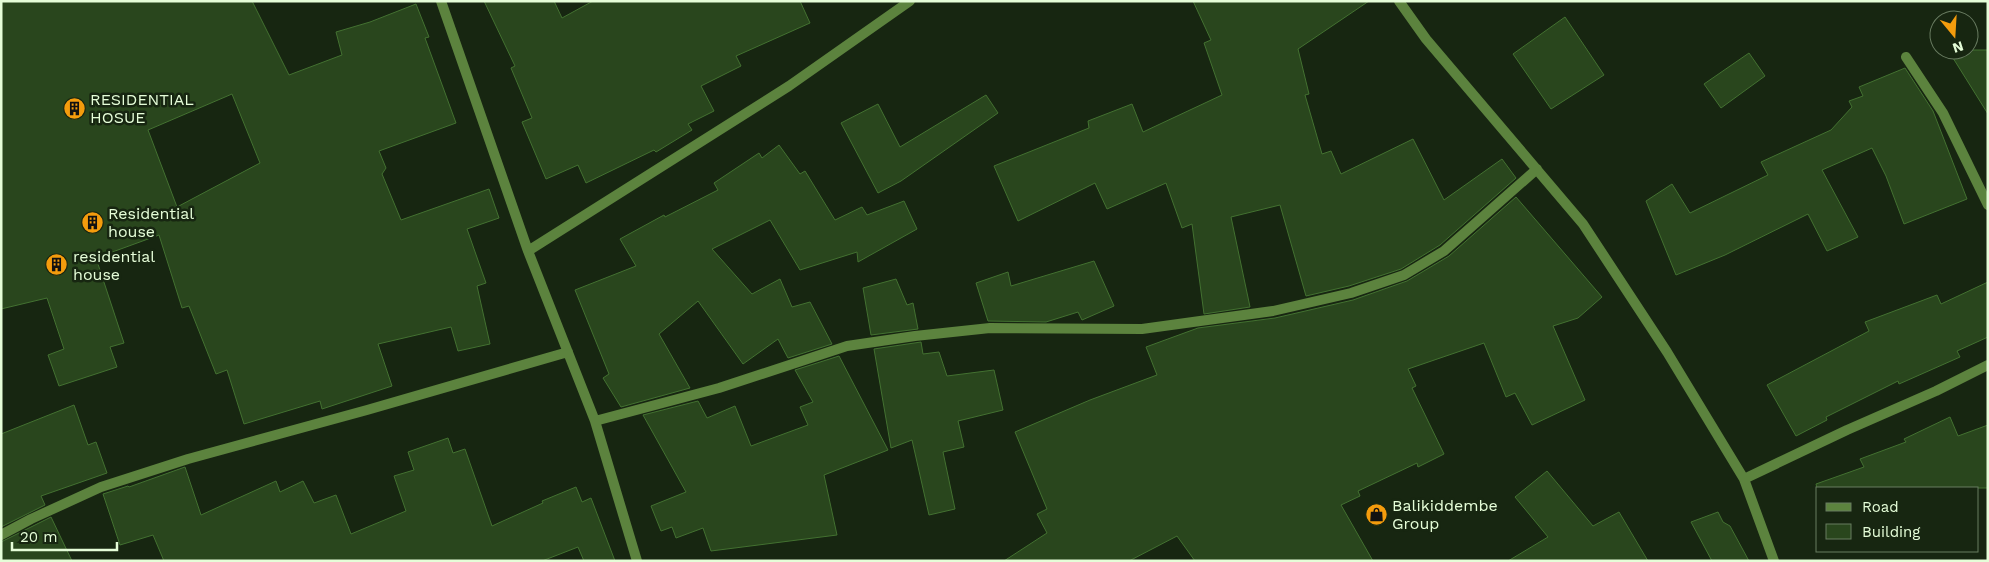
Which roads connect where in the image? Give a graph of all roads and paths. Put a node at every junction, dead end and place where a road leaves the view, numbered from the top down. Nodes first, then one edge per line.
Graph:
1 (441, 1) edge
2 (910, 1) edge
3 (1398, 1) edge
4 (1906, 57) dead end
5 (1537, 169) junction
6 (1985, 190) edge
7 (1988, 206) edge
8 (528, 251) junction
9 (568, 352) junction
10 (1988, 366) edge
11 (595, 421) junction
12 (1744, 480) junction
13 (1, 535) edge
14 (637, 561) edge
15 (1774, 561) edge

1 - 8 street
2 - 8 street
3 - 5 street
4 - 6 street
5 - 11 street
5 - 12 street
6 - 7 street
8 - 9 street
9 - 11 street
9 - 13 street
10 - 12 street
11 - 14 street
12 - 15 street

